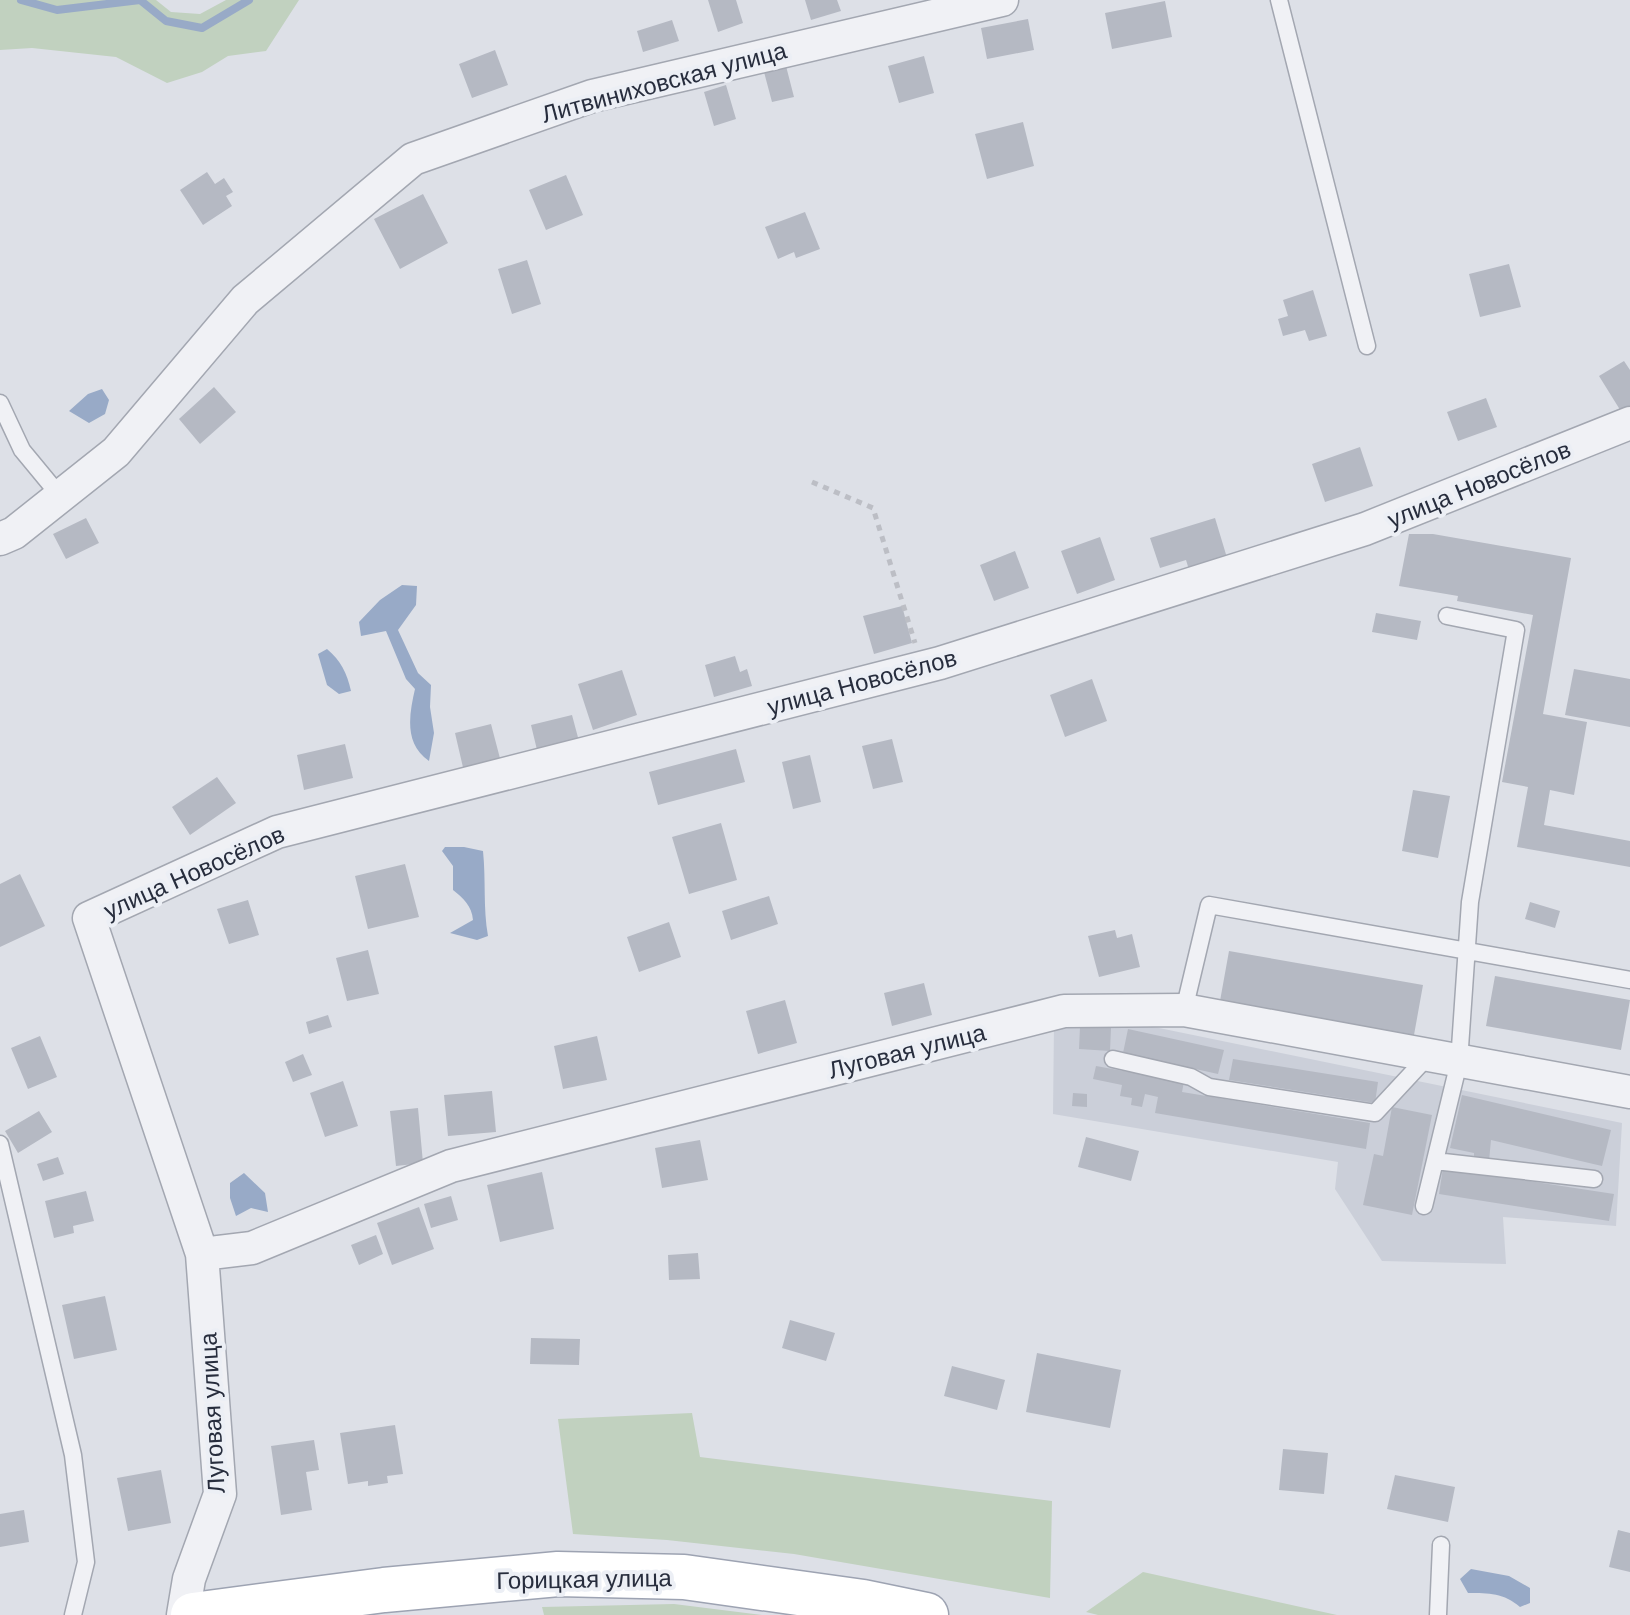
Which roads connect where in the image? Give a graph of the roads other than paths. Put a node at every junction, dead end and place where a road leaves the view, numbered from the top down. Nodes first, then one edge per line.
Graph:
1 (1002, 0) edge
2 (1279, 0) edge
3 (1367, 346) dead end
4 (0, 403) edge
5 (1630, 423) edge
6 (60, 496) junction
7 (0, 539) edge
8 (1447, 616) dead end
9 (89, 918) joint
10 (1467, 952) junction
11 (1630, 980) edge
12 (1184, 1010) junction
13 (1428, 1056) junction
14 (1113, 1059) dead end
15 (1459, 1062) junction
16 (1630, 1092) edge
17 (0, 1144) edge
18 (1435, 1161) junction
19 (1594, 1179) dead end
20 (1424, 1206) dead end
21 (202, 1254) junction
22 (1441, 1545) dead end
23 (73, 1615) edge
24 (183, 1615) edge
25 (193, 1615) edge
26 (926, 1615) edge
27 (1438, 1615) edge

1 - 6 street, Литвиниховская улица
2 - 3 lane
4 - 6 lane
5 - 9 street, улица Новосёлов
6 - 7 street, Литвиниховская улица
8 - 10 lane
9 - 21 street, Луговая улица
10 - 11 lane
10 - 12 lane
10 - 15 lane
12 - 13 street, Луговая улица
12 - 21 street, Луговая улица
13 - 14 lane
13 - 15 street, Луговая улица
15 - 16 street, Луговая улица
15 - 18 lane
17 - 23 lane
18 - 19 lane
18 - 20 lane
21 - 24 street, Луговая улица
22 - 27 lane
25 - 26 main road, Горицкая улица

